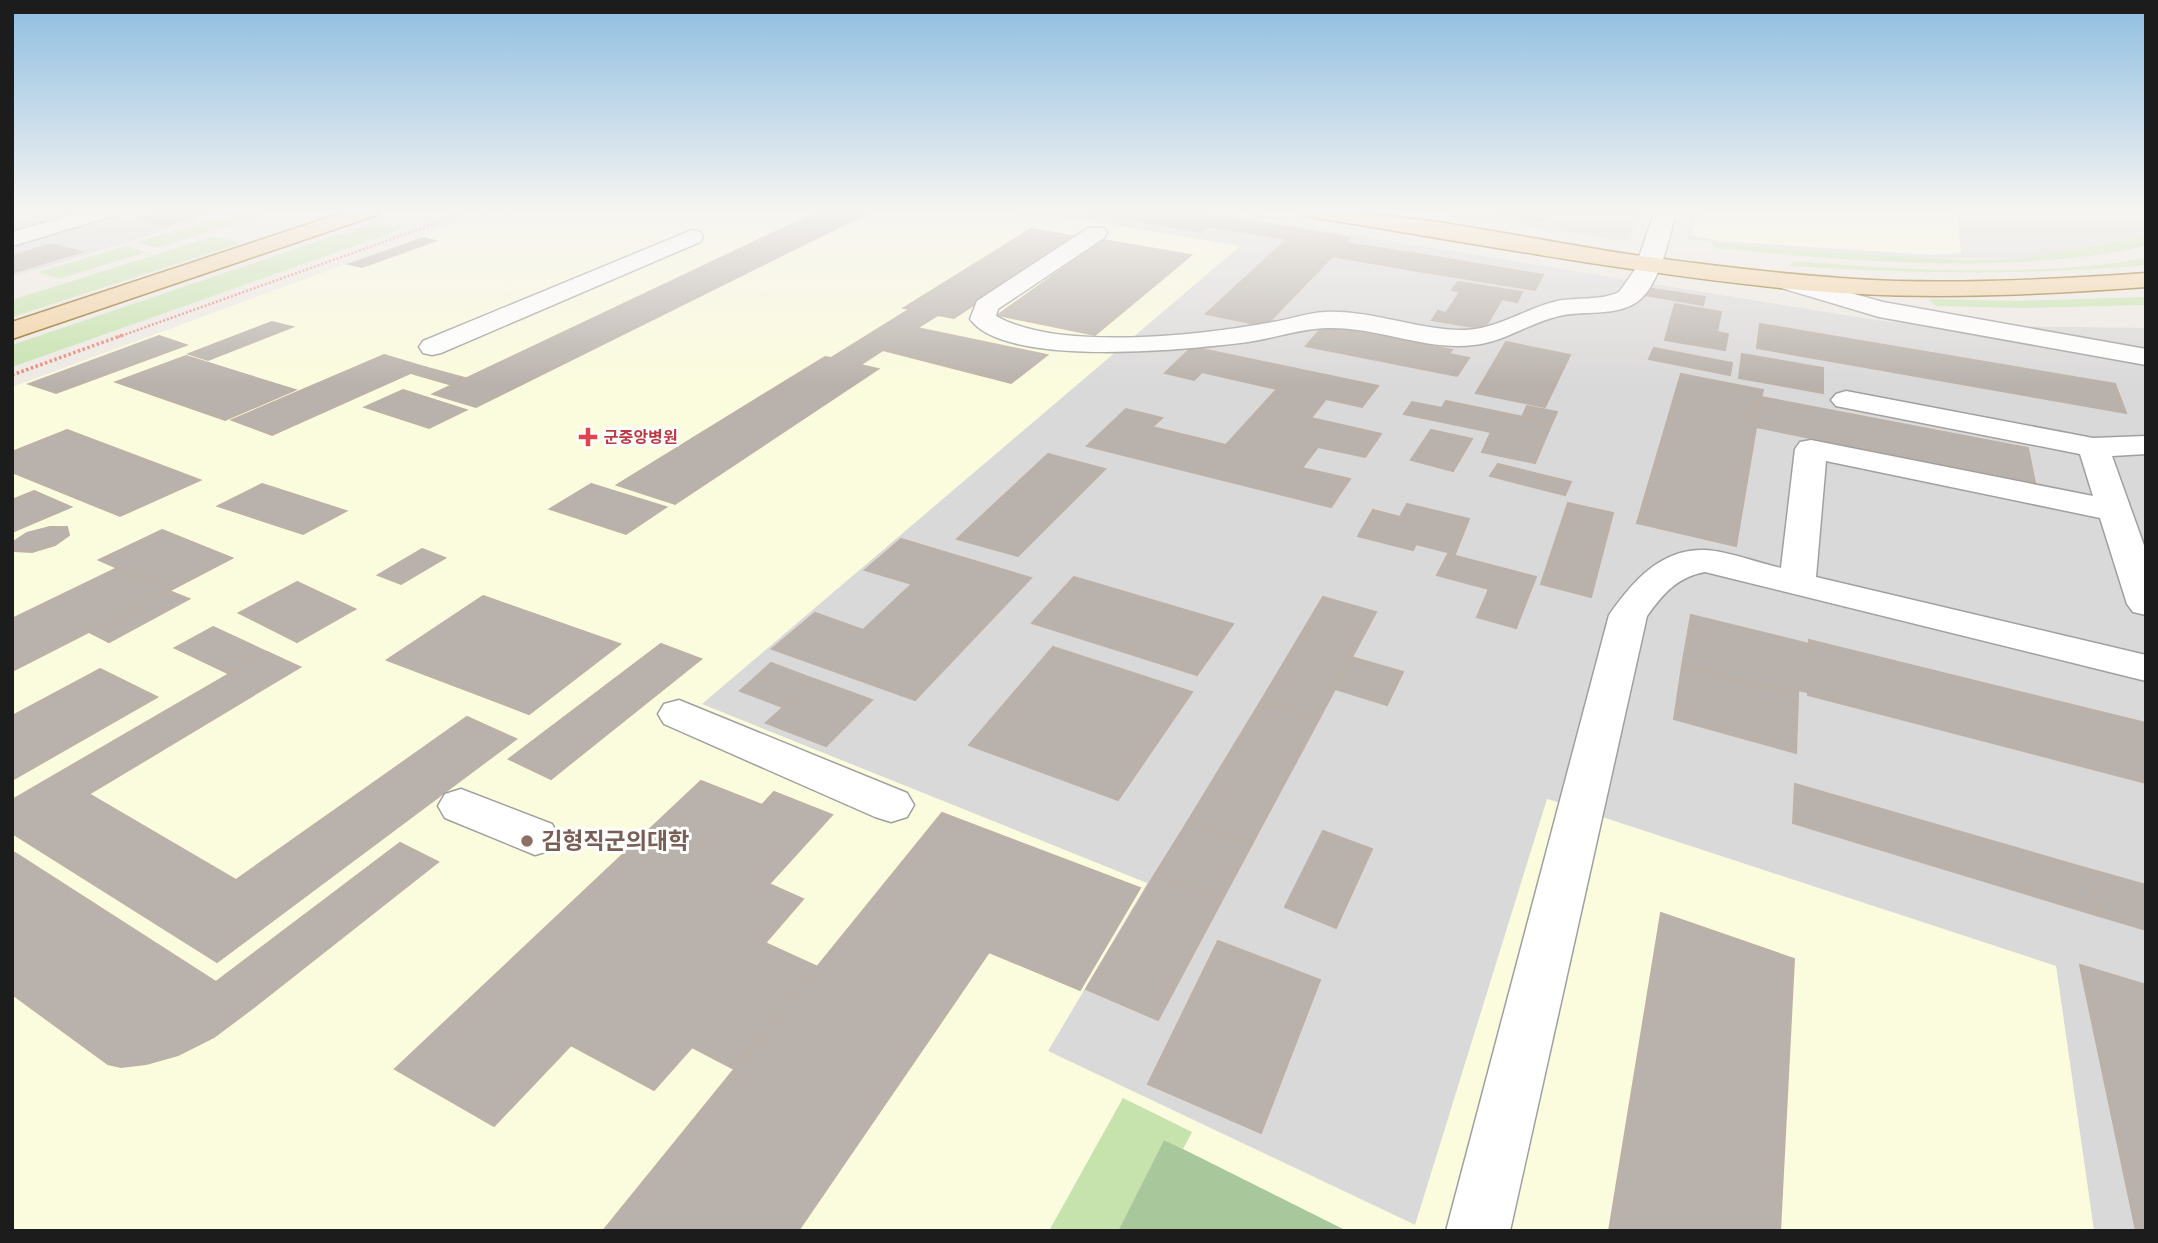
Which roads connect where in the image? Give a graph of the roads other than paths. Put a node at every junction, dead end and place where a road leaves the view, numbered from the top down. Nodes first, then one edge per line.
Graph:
1 (197, 269) edge
2 (616, 269) edge
3 (1042, 269) edge
4 (1645, 269) edge
5 (1687, 269) edge
6 (2146, 280) edge
7 (1783, 281) junction
8 (12, 331) edge
9 (432, 347) dead end
10 (2146, 357) edge
11 (1846, 400) dead end
12 (2146, 445) edge
13 (2093, 447) junction
14 (2115, 511) junction
15 (1797, 584) junction
16 (2146, 604) edge
17 (2146, 668) edge
18 (680, 714) dead end
19 (891, 804) dead end
20 (461, 806) dead end
21 (535, 837) dead end
22 (1478, 1231) edge

1 - 8 main road
2 - 9 street
3 - 4 street
5 - 7 main road
6 - 7 main road
7 - 10 street
11 - 13 street
12 - 13 street
13 - 14 street
14 - 15 street
14 - 16 street
15 - 17 street
15 - 22 street
18 - 19 street
20 - 21 street

